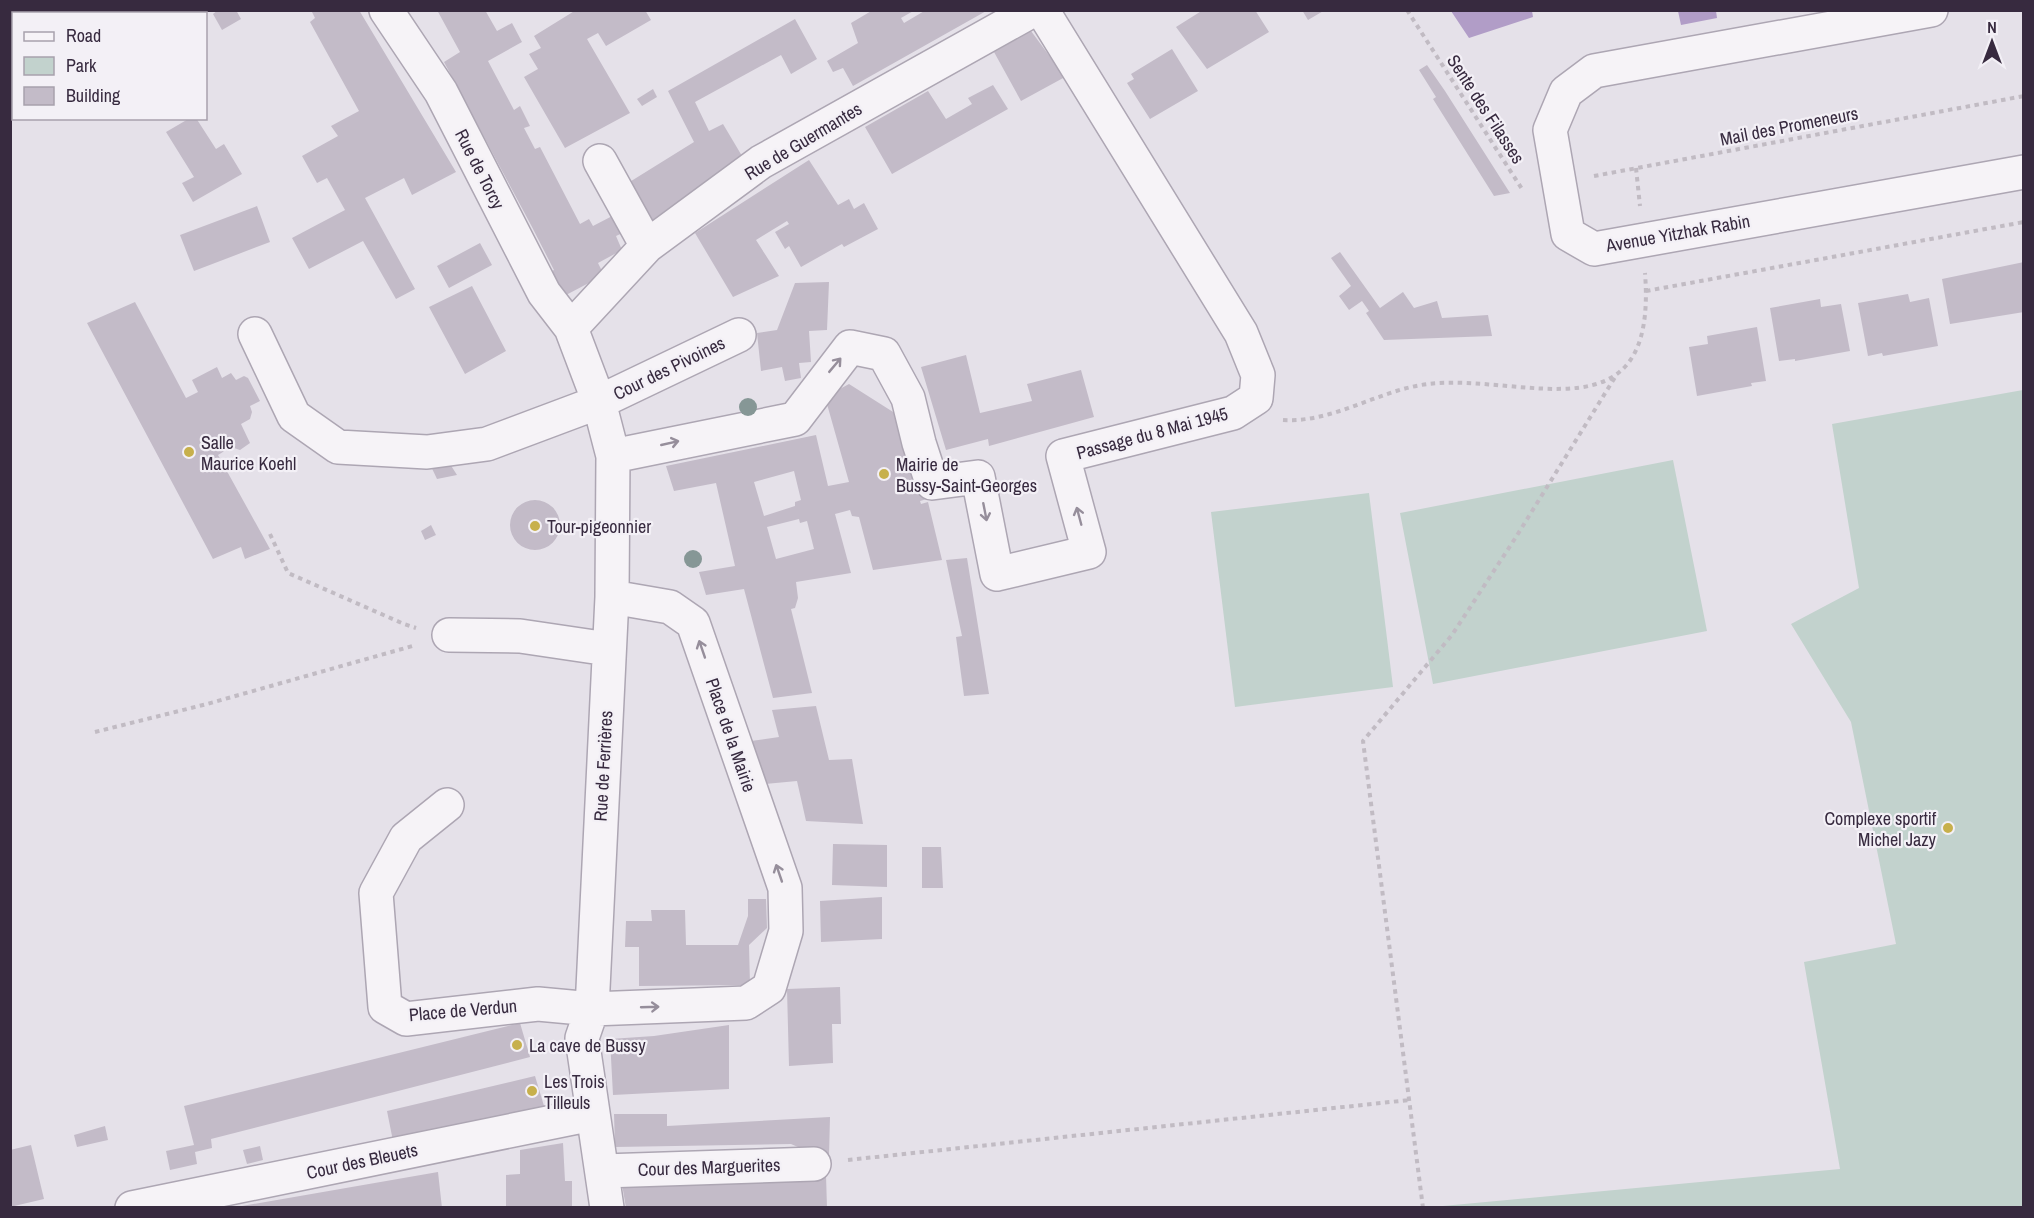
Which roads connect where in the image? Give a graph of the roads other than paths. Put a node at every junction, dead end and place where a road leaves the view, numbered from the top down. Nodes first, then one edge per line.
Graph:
1 (386, 10) edge
2 (1033, 10) edge
3 (1042, 10) edge
4 (1931, 10) edge
5 (600, 161) dead end
6 (2024, 171) edge
7 (647, 246) junction
8 (571, 328) junction
9 (255, 334) dead end
10 (739, 334) dead end
11 (599, 402) junction
12 (613, 456) junction
13 (612, 597) junction
14 (448, 635) road end
15 (608, 649) junction
16 (447, 806) dead end
17 (592, 1010) junction
18 (592, 1114) junction
19 (814, 1164) road end
20 (603, 1171) junction
21 (132, 1208) edge
22 (607, 1208) edge

1 - 8 street, Rue de Torcy
2 - 7 street, Rue de Guermantes
12 -> 3 street, Passage du 8 Mai 1945
4 - 6 street, Avenue Yitzhak Rabin
5 - 7 street
7 - 8 street, Rue de Guermantes
8 - 11 street, Rue de Ferrières
9 - 11 street, Cour des Pivoines
10 - 11 street, Cour des Pivoines
11 - 12 street, Rue de Ferrières
12 - 13 street, Rue de Ferrières
13 - 15 street, Rue de Ferrières
17 -> 13 street, Place de la Mairie
14 - 15 street
15 - 17 street, Rue de Ferrières
16 - 17 street, Place de Verdun
17 - 18 street, Rue de Ferrières
18 - 20 street, Rue de Ferrières
18 - 21 street, Cour des Bleuets
19 - 20 street, Cour des Marguerites
20 - 22 street, Rue de Ferrières

